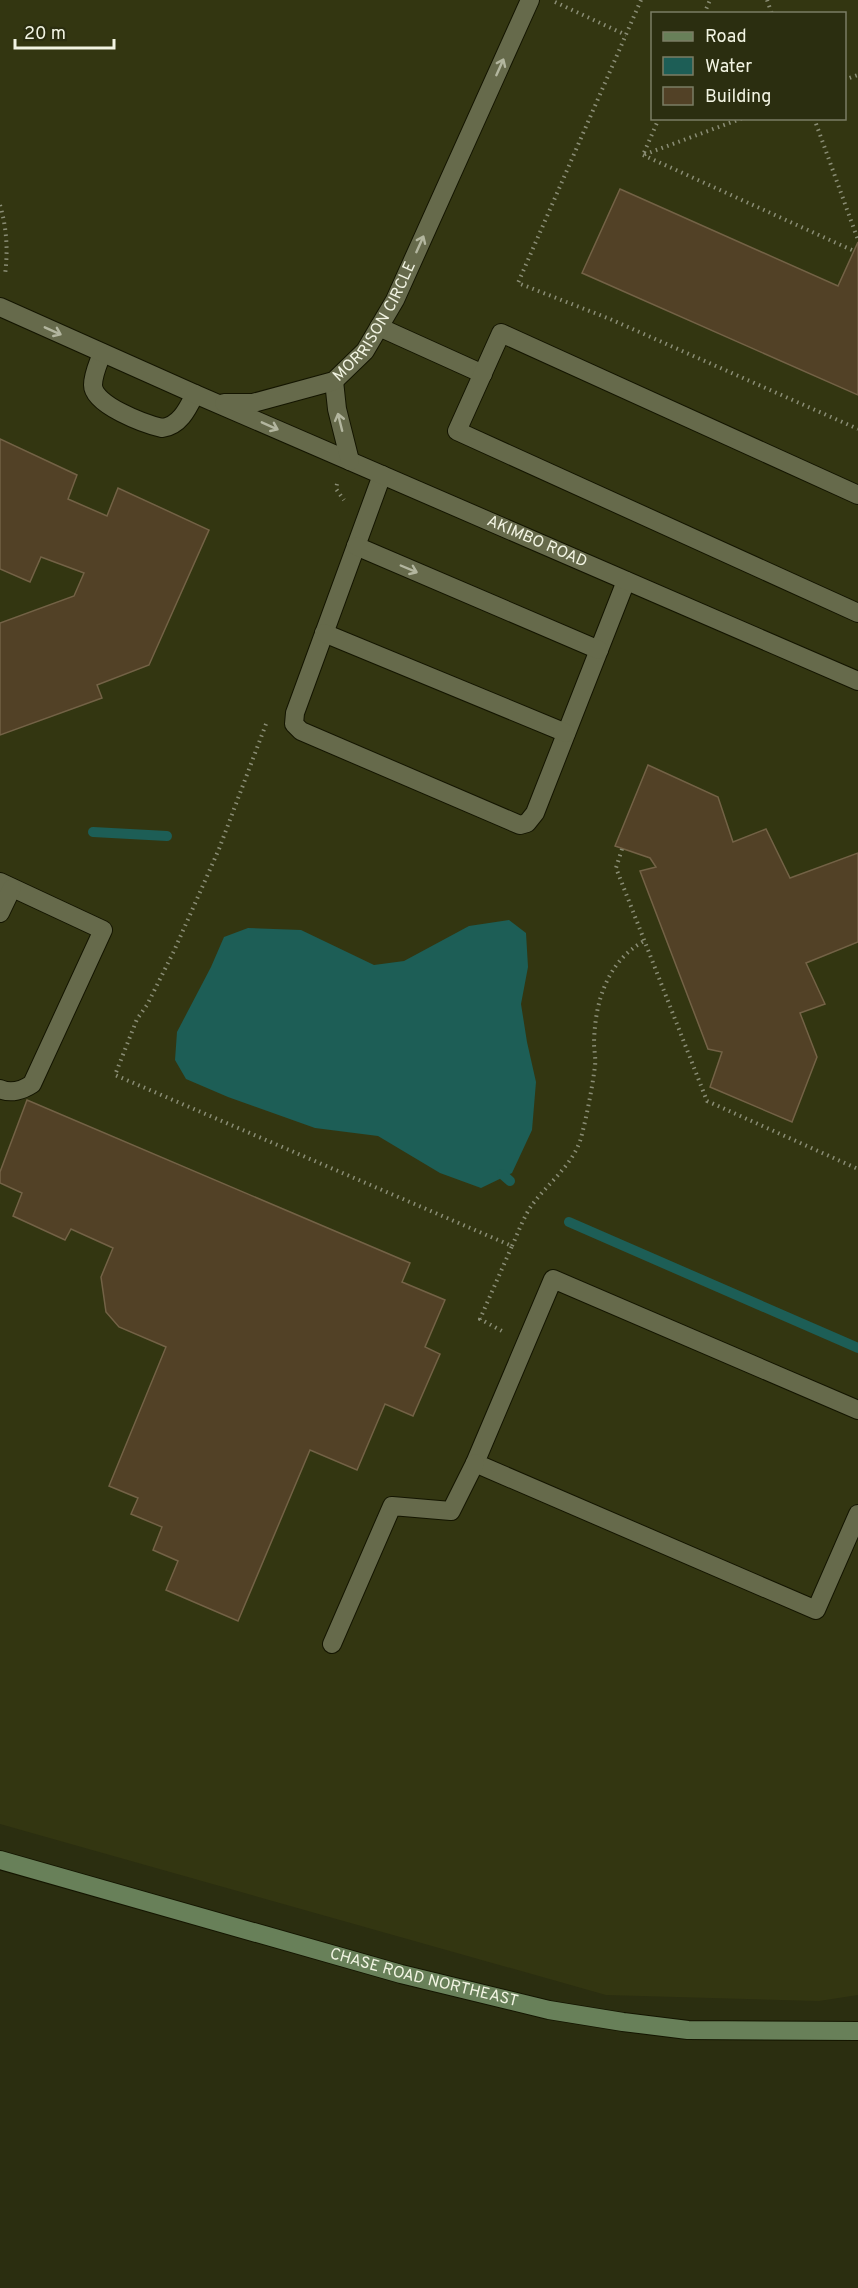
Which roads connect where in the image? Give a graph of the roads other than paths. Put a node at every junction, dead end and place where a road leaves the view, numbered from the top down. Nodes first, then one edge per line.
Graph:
1 (530, 0) edge
2 (0, 307) edge
3 (379, 327) junction
4 (102, 352) junction
5 (483, 374) junction
6 (334, 381) junction
7 (195, 394) junction
8 (216, 403) junction
9 (350, 461) junction
10 (382, 475) junction
11 (858, 495) edge
12 (356, 546) junction
13 (626, 580) junction
14 (858, 613) edge
15 (324, 633) junction
16 (599, 650) junction
17 (858, 681) edge
18 (566, 734) junction
19 (6, 885) edge
20 (0, 913) edge
21 (0, 1089) edge
22 (858, 1410) edge
23 (475, 1463) junction
24 (858, 1514) edge
25 (332, 1644) dead end
26 (0, 1860) edge
27 (858, 2031) edge

3 -> 1 street, MORRISON CIRCLE
2 -> 4 street, MORRISON CIRCLE
3 - 5 street
3 - 6 street, MORRISON CIRCLE
4 - 7 street, MORRISON CIRCLE
4 - 7 street
5 - 11 street
5 - 14 street
6 - 8 street, MORRISON CIRCLE
9 -> 6 street
7 - 8 street, MORRISON CIRCLE
8 -> 9 street, AKIMBO ROAD
9 - 10 street, AKIMBO ROAD
10 - 12 street
10 - 13 street, AKIMBO ROAD
12 - 15 street
12 -> 16 street
13 - 16 street
13 - 17 street, AKIMBO ROAD
15 - 18 street
15 - 18 street
16 - 18 street
19 - 20 street
19 - 21 street
22 - 23 street
23 - 24 street
23 - 25 street
26 - 27 street, CHASE ROAD NORTHEAST

